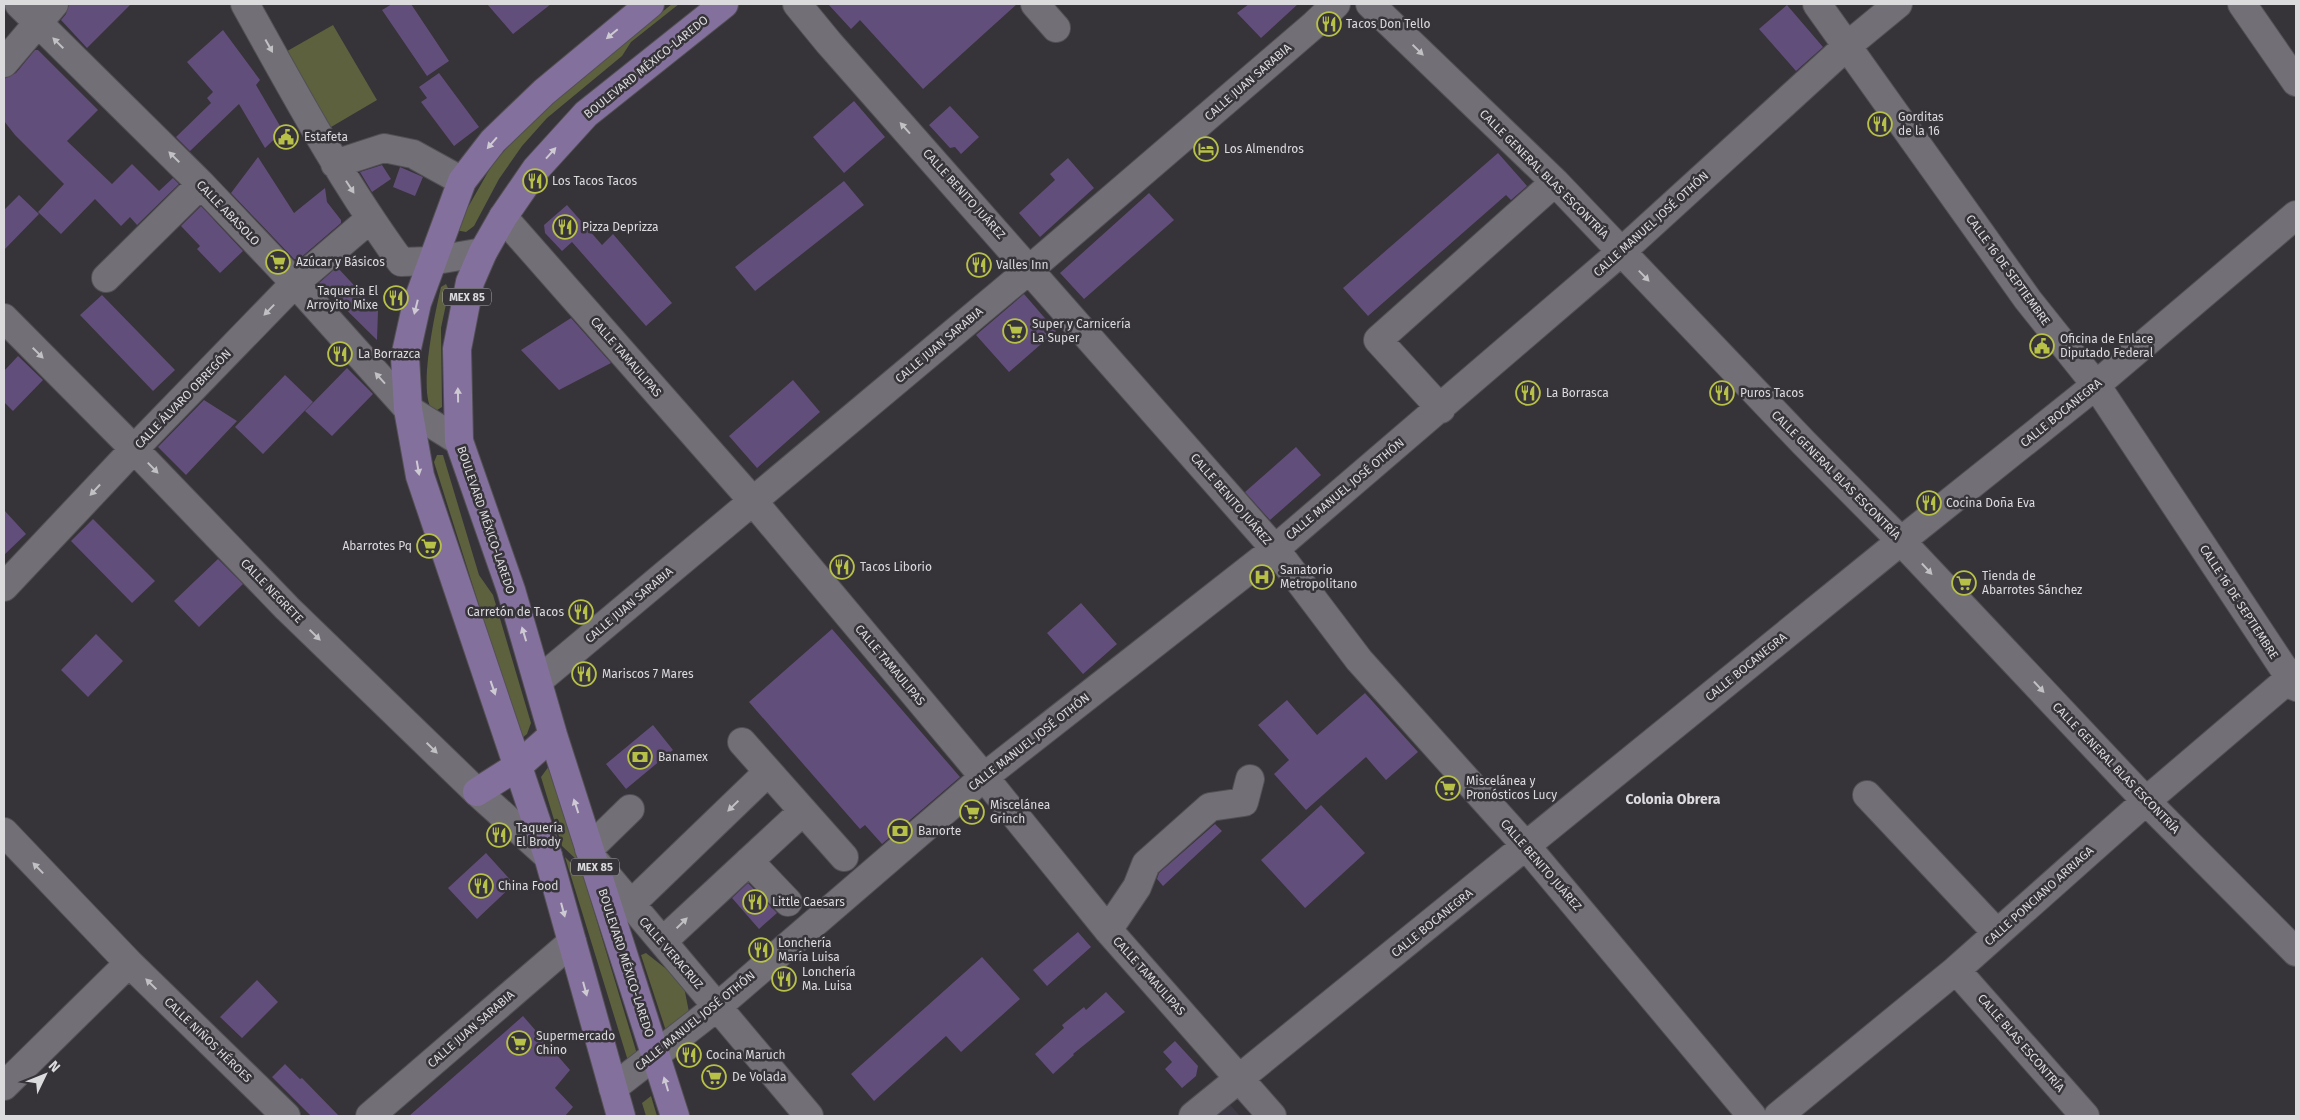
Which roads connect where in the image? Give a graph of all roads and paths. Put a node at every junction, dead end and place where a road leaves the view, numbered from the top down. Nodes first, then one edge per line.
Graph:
1 (245, 4) edge
2 (650, 4) edge
3 (724, 4) edge
4 (797, 4) edge
5 (1035, 4) edge
6 (1336, 4) edge
7 (1370, 4) edge
8 (1817, 4) edge
9 (1898, 4) edge
10 (2242, 4) edge
11 (37, 10) edge
12 (1056, 28) dead end
13 (1847, 46) junction
14 (4, 64) edge
15 (2296, 82) edge
16 (335, 164) junction
17 (462, 181) junction
18 (1555, 182) junction
19 (201, 184) junction
20 (2296, 215) edge
21 (503, 217) junction
22 (370, 219) junction
23 (483, 252) junction
24 (1621, 252) junction
25 (431, 261) junction
26 (1030, 269) junction
27 (106, 278) dead end
28 (295, 283) junction
29 (4, 318) edge
30 (2096, 385) junction
31 (408, 409) junction
32 (1441, 409) junction
33 (459, 441) junction
34 (134, 449) junction
35 (752, 500) junction
36 (1901, 541) junction
37 (1275, 549) junction
38 (4, 587) edge
39 (2294, 679) edge
40 (538, 681) junction
41 (552, 734) junction
42 (742, 742) dead end
43 (518, 766) junction
44 (768, 772) junction
45 (984, 777) junction
46 (1250, 779) dead end
47 (477, 792) junction
48 (1867, 795) dead end
49 (2146, 801) junction
50 (630, 809) dead end
51 (802, 812) junction
52 (4, 832) edge
53 (1526, 846) junction
54 (590, 853) junction
55 (548, 856) junction
56 (844, 857) dead end
57 (749, 861) junction
58 (788, 902) dead end
59 (630, 905) junction
60 (1108, 930) junction
61 (1997, 933) junction
62 (572, 942) junction
63 (663, 942) junction
64 (2296, 952) edge
65 (129, 963) junction
66 (1956, 970) junction
67 (717, 1006) junction
68 (656, 1052) junction
69 (1240, 1078) junction
70 (4, 1086) edge
71 (612, 1088) junction
72 (286, 1116) edge
73 (370, 1116) edge
74 (621, 1116) edge
75 (675, 1116) edge
76 (809, 1116) edge
77 (1193, 1116) edge
78 (1272, 1116) edge
79 (1752, 1116) edge
80 (1778, 1116) edge
81 (2086, 1116) edge

1 -> 16 street
2 -> 17 main road, MEX 85
21 -> 3 main road, BOULEVARD MÉXICO-LAREDO / MEX 85
26 -> 4 street, CALLE BENITO JUÁREZ
5 - 12 street
6 - 26 street, CALLE JUAN SARABIA
7 -> 18 street, CALLE GENERAL BLAS ESCONTRÍA
8 - 13 street, CALLE 16 DE SEPTIEMBRE
9 - 13 street, CALLE MANUEL JOSÉ OTHÓN
10 - 15 street
11 - 14 street
19 -> 11 street, CALLE ABASOLO
13 - 24 street, CALLE MANUEL JOSÉ OTHÓN
13 - 30 street, CALLE 16 DE SEPTIEMBRE
16 - 17 street
16 -> 22 street
17 - 25 main road, MEX 85
18 - 24 street, CALLE GENERAL BLAS ESCONTRÍA
18 - 32 street
19 - 27 street
19 - 28 street, CALLE ABASOLO
20 - 30 street, CALLE BOCANEGRA
21 - 23 main road, BOULEVARD MÉXICO-LAREDO / MEX 85
21 - 35 street, CALLE TAMAULIPAS
22 - 25 street
22 - 28 street, CALLE ÁLVARO OBREGÓN
23 - 25 street
33 -> 23 main road, BOULEVARD MÉXICO-LAREDO / MEX 85
24 - 32 street, CALLE MANUEL JOSÉ OTHÓN
24 -> 36 street, CALLE GENERAL BLAS ESCONTRÍA
25 -> 31 main road, MEX 85
26 - 35 street, CALLE JUAN SARABIA
26 - 37 street, CALLE BENITO JUÁREZ
31 -> 28 street, CALLE ABASOLO
28 -> 34 street, CALLE ÁLVARO OBREGÓN
29 -> 34 street, CALLE NEGRETE
30 - 36 street, CALLE BOCANEGRA
30 - 39 street, CALLE 16 DE SEPTIEMBRE
31 - 33 street, CALLE ABASOLO
31 -> 43 main road, MEX 85
32 - 37 street, CALLE MANUEL JOSÉ OTHÓN
40 -> 33 main road, BOULEVARD MÉXICO-LAREDO / MEX 85
34 -> 38 street, CALLE ÁLVARO OBREGÓN
34 -> 47 street, CALLE NEGRETE
35 - 40 street, CALLE JUAN SARABIA
35 - 45 street, CALLE TAMAULIPAS
36 -> 49 street, CALLE GENERAL BLAS ESCONTRÍA
36 - 53 street, CALLE BOCANEGRA
37 - 45 street, CALLE MANUEL JOSÉ OTHÓN
37 - 53 street, CALLE BENITO JUÁREZ
39 - 49 street, CALLE PONCIANO ARRIAGA
40 - 41 main road, BOULEVARD MÉXICO-LAREDO / MEX 85
41 - 43 main road
54 -> 41 main road, BOULEVARD MÉXICO-LAREDO / MEX 85
42 - 44 street
43 - 47 main road
43 - 55 main road, MEX 85
44 - 51 street
44 -> 59 street
45 - 60 street, CALLE TAMAULIPAS
45 - 67 street, CALLE MANUEL JOSÉ OTHÓN
46 - 60 street
47 - 55 street, CALLE NEGRETE
48 - 61 street
49 - 61 street, CALLE PONCIANO ARRIAGA
49 - 64 street, CALLE GENERAL BLAS ESCONTRÍA
50 - 54 street
51 - 56 street
51 - 57 street
65 -> 52 street, CALLE NIÑOS HÉROES
53 - 69 street, CALLE BOCANEGRA
53 - 79 street, CALLE BENITO JUÁREZ
54 - 59 street, CALLE VERACRUZ
54 - 68 main road, BOULEVARD MÉXICO-LAREDO / MEX 85
55 -> 62 main road, MEX 85
57 - 58 street
63 -> 57 street
59 - 63 street, CALLE VERACRUZ
60 - 69 street, CALLE TAMAULIPAS
61 - 66 street, CALLE PONCIANO ARRIAGA
62 -> 71 main road, MEX 85
62 - 73 street, CALLE JUAN SARABIA
63 - 67 street, CALLE VERACRUZ
65 - 70 street
72 -> 65 street, CALLE NIÑOS HÉROES
66 - 80 street, CALLE PONCIANO ARRIAGA
66 - 81 street, CALLE BLAS ESCONTRÍA
67 - 68 street, CALLE MANUEL JOSÉ OTHÓN
67 - 76 street, CALLE VERACRUZ
68 - 71 street, CALLE MANUEL JOSÉ OTHÓN
75 -> 68 main road, BOULEVARD MÉXICO-LAREDO / MEX 85
69 - 77 street, CALLE BOCANEGRA
69 - 78 street, CALLE TAMAULIPAS
71 - 74 main road, MEX 85

